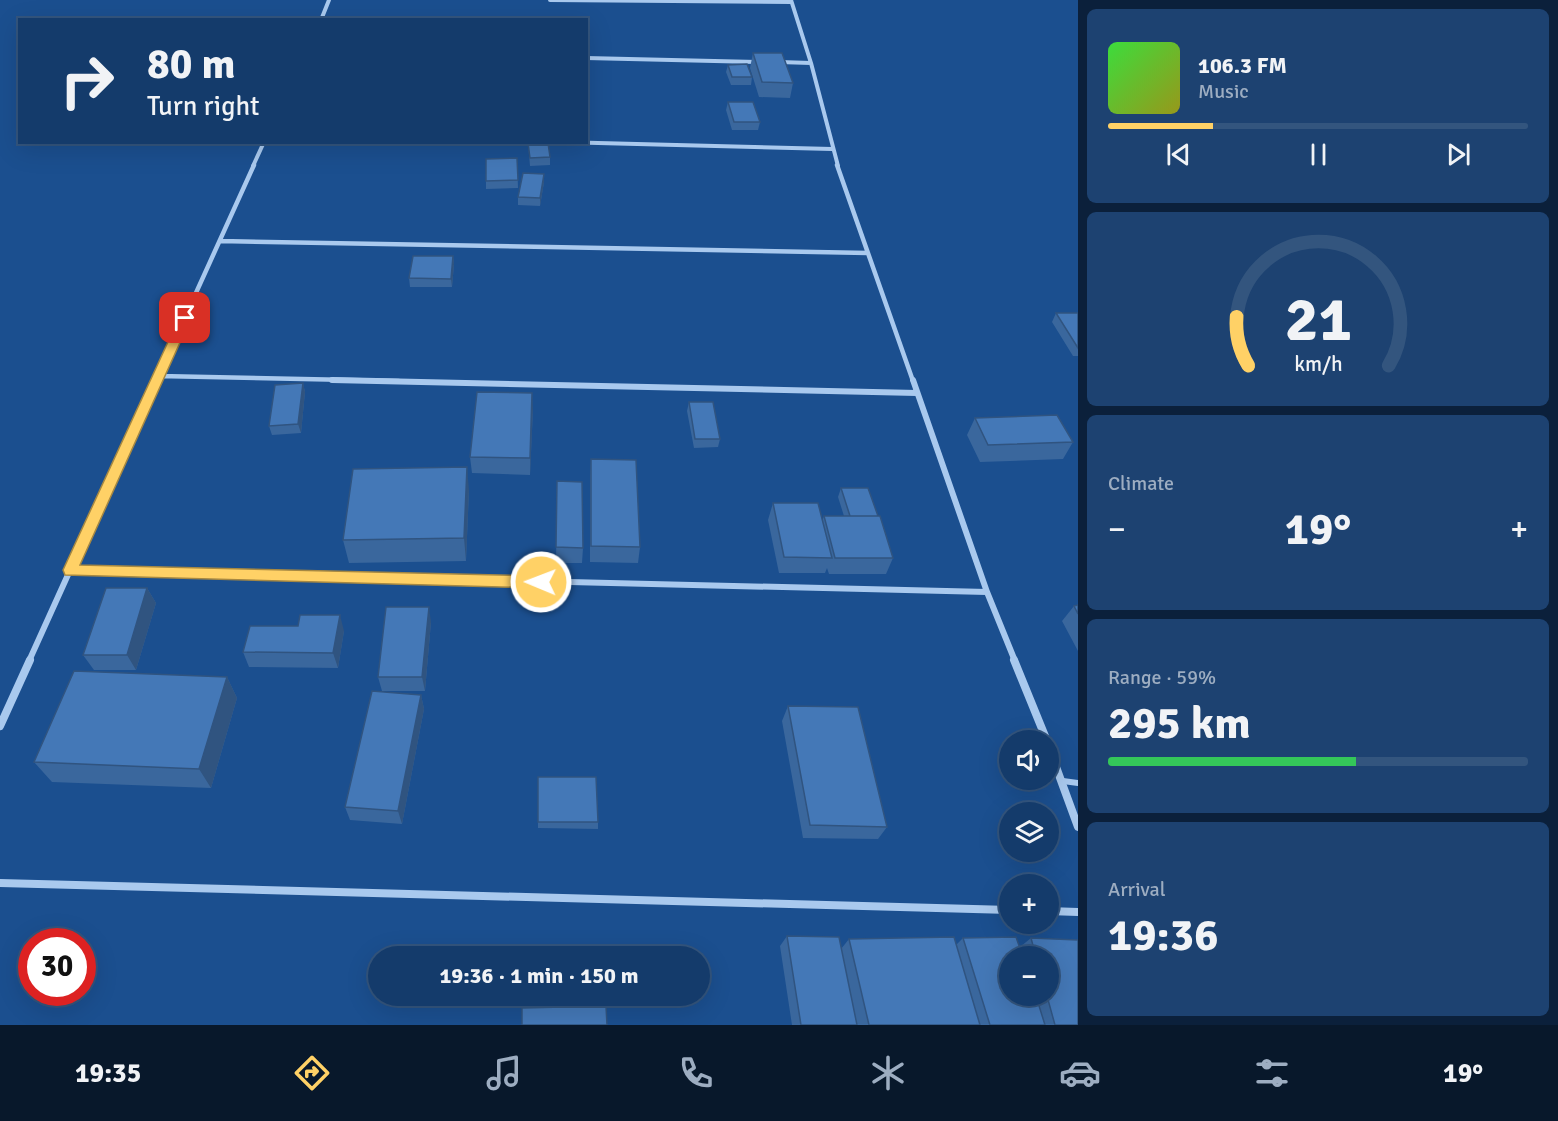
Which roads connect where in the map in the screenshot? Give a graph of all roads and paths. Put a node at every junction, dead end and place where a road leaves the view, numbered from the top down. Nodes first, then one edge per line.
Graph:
1 (329, 0) edge
2 (550, 0) edge
3 (791, 1) edge
4 (322, 18) edge
5 (588, 58) edge
6 (764, 62) edge
7 (776, 62) edge
8 (811, 63) junction
9 (588, 143) edge
10 (263, 144) edge
11 (832, 149) junction
12 (220, 242) junction
13 (868, 253) junction
14 (159, 376) junction
15 (917, 393) junction
16 (70, 570) junction
17 (987, 592) junction
18 (0, 726) edge
19 (1043, 730) edge
20 (1059, 771) edge
21 (1063, 781) junction
22 (1078, 783) edge
23 (1078, 827) edge
24 (0, 883) edge
25 (999, 910) edge
26 (1059, 911) edge
27 (1078, 912) edge

1 - 4 street
2 - 3 street
3 - 8 street
5 - 6 street
7 - 8 street
8 - 11 street
9 - 11 street
10 - 12 street
11 - 13 street
12 - 13 street
12 - 14 street
13 - 15 street
14 - 15 street
14 - 16 street
15 - 17 street
16 - 17 street
16 - 18 street
17 - 19 street
20 - 21 street
21 - 22 lane
21 - 23 street
24 - 25 street
26 - 27 street

